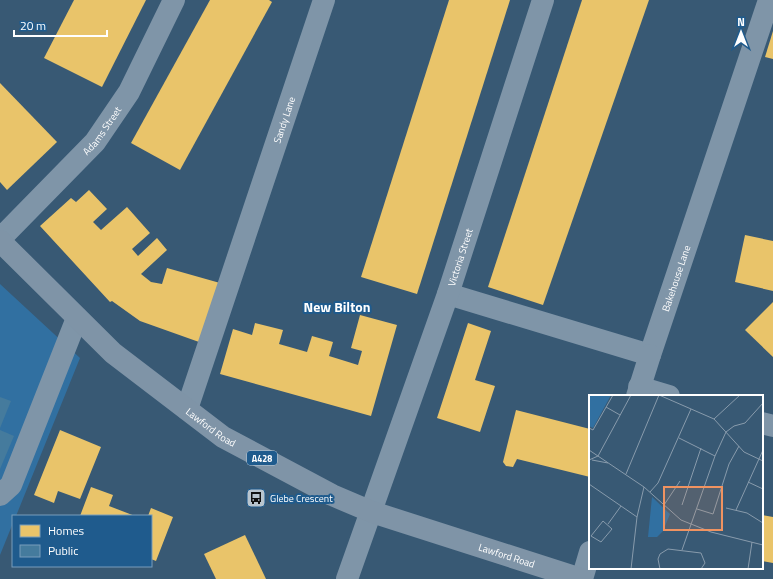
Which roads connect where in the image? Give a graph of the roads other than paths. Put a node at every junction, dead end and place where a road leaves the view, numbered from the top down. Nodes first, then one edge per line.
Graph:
1 (174, 0) edge
2 (324, 0) edge
3 (542, 0) edge
4 (769, 0) edge
5 (0, 240) edge
6 (448, 294) junction
7 (77, 318) junction
8 (650, 355) junction
9 (638, 392) edge
10 (661, 395) edge
11 (187, 409) junction
12 (763, 423) edge
13 (773, 426) edge
14 (0, 495) edge
15 (372, 512) junction
16 (589, 555) edge
17 (347, 579) edge
18 (581, 579) edge

1 - 5 street, Adams Street
2 - 11 street, Sandy Lane
3 - 6 street, Victoria Street
4 - 8 street, Bakehouse Lane
5 - 7 main road, Lawford Road / A428
6 - 8 street
6 - 15 street, Victoria Street
7 - 11 main road, Lawford Road / A428
7 - 14 street
8 - 9 street, Bakehouse Lane
9 - 10 street
11 - 15 main road, Lawford Road / A428
12 - 13 street
15 - 17 street
15 - 18 main road, Lawford Road / A428
16 - 18 street

